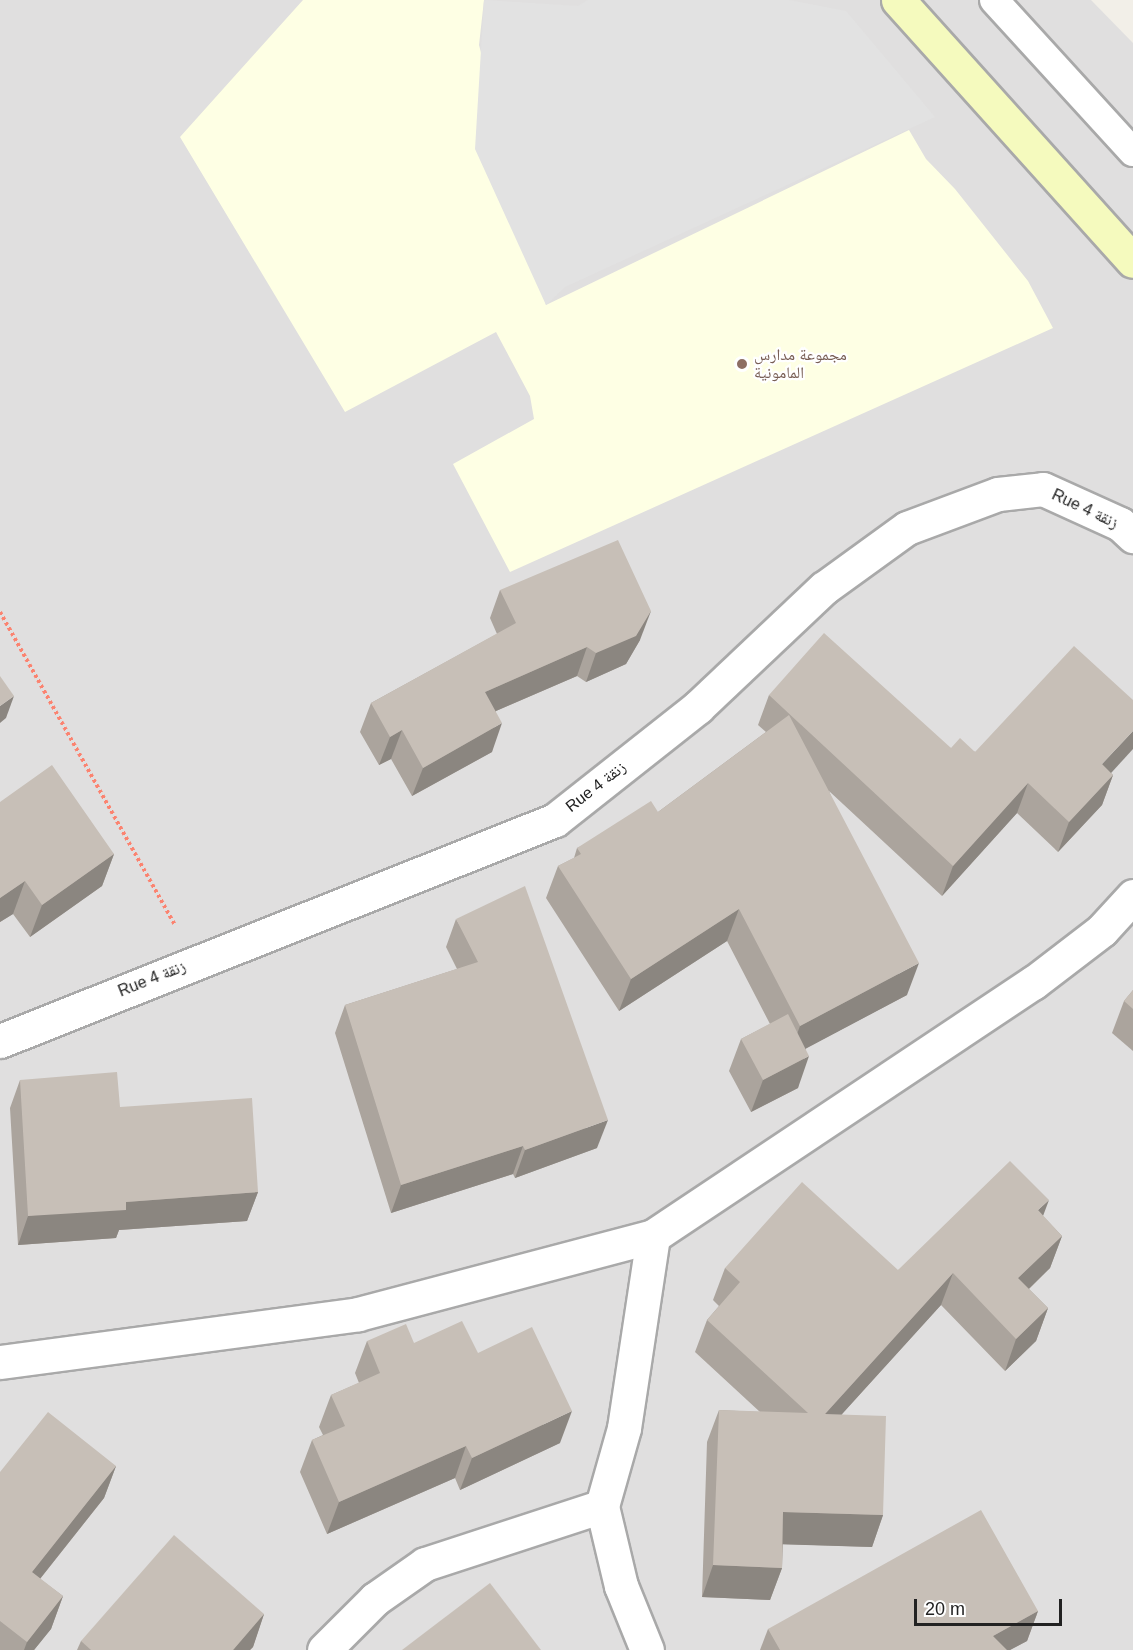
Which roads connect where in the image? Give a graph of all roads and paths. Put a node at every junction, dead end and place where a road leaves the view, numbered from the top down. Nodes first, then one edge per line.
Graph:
1 (898, 0) edge
2 (994, 0) edge
3 (1133, 152) edge
4 (1133, 261) edge
5 (1133, 536) edge
6 (0, 612) edge
7 (1133, 896) edge
8 (195, 961) junction
9 (0, 1041) edge
10 (653, 1236) junction
11 (0, 1362) edge
12 (602, 1506) junction
13 (324, 1650) edge
14 (647, 1650) edge

1 - 4 main road
2 - 3 lane
5 - 8 street, Rue 4 زنقة
6 - 8 path
7 - 10 street
8 - 9 street, Rue 4 زنقة
10 - 11 street
10 - 12 street
12 - 13 street
12 - 14 street

